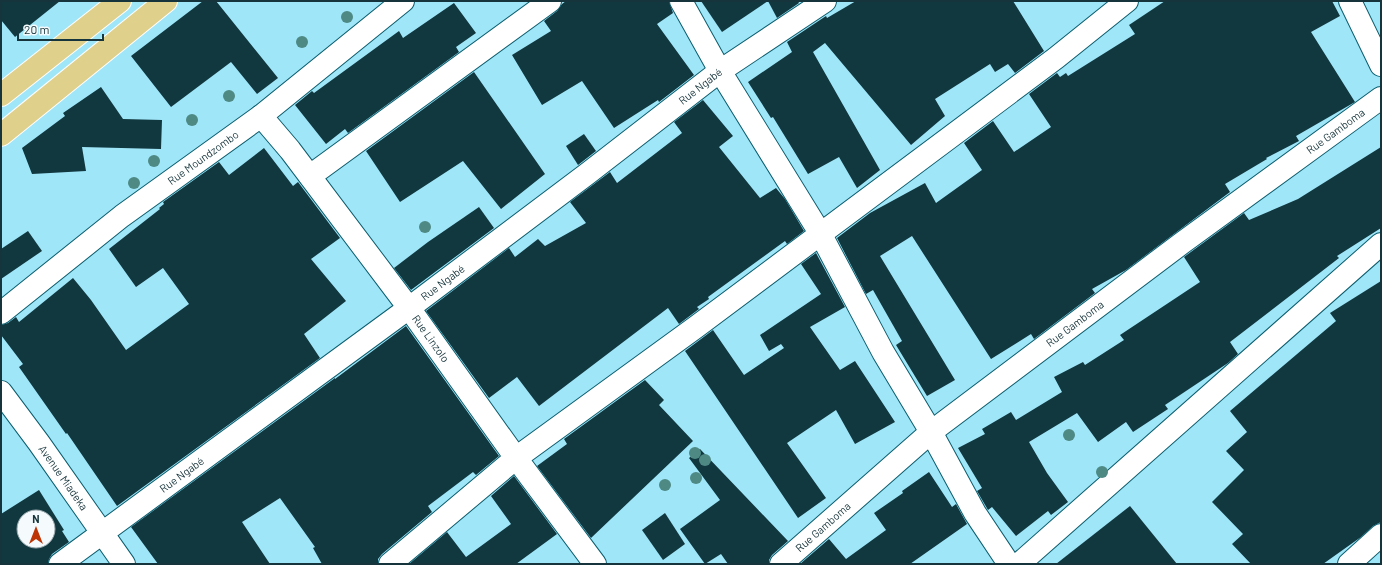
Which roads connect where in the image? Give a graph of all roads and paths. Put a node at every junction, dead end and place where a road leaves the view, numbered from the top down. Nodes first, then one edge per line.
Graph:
1 (120, 1) edge
2 (166, 1) edge
3 (403, 1) edge
4 (550, 1) edge
5 (681, 1) edge
6 (825, 1) edge
7 (1126, 1) edge
8 (1350, 1) edge
9 (1381, 65) edge
10 (720, 71) junction
11 (1, 95) edge
12 (1381, 98) edge
13 (261, 116) junction
14 (1, 135) edge
15 (310, 176) junction
16 (820, 233) junction
17 (1381, 244) edge
18 (409, 308) junction
19 (1, 313) edge
20 (1, 392) edge
21 (931, 432) junction
22 (516, 458) junction
23 (103, 533) junction
24 (1381, 535) edge
25 (60, 564) edge
26 (124, 564) edge
27 (390, 564) edge
28 (595, 564) edge
29 (781, 564) edge
30 (1009, 564) edge
31 (1019, 564) edge
32 (1349, 564) edge

1 - 11 main road
2 - 14 main road
3 - 13 street, Rue Moundzombo
4 - 15 street
5 - 10 street
6 - 10 street, Rue Ngabé
7 - 16 street
8 - 9 street
10 - 16 street
10 - 18 street, Rue Ngabé
12 - 21 street, Rue Gamboma
13 - 15 street, Rue Linzolo
13 - 19 street, Rue Moundzombo
15 - 18 street, Rue Linzolo
16 - 21 street
16 - 22 street
17 - 31 street
18 - 22 street, Rue Linzolo
18 - 23 street, Rue Ngabé
20 - 23 street, Avenue Miadeka
21 - 29 street, Rue Gamboma
21 - 30 street
22 - 27 street
22 - 28 street, Rue Linzolo
23 - 25 street, Rue Ngabé
23 - 26 street, Avenue Miadeka
24 - 32 street

